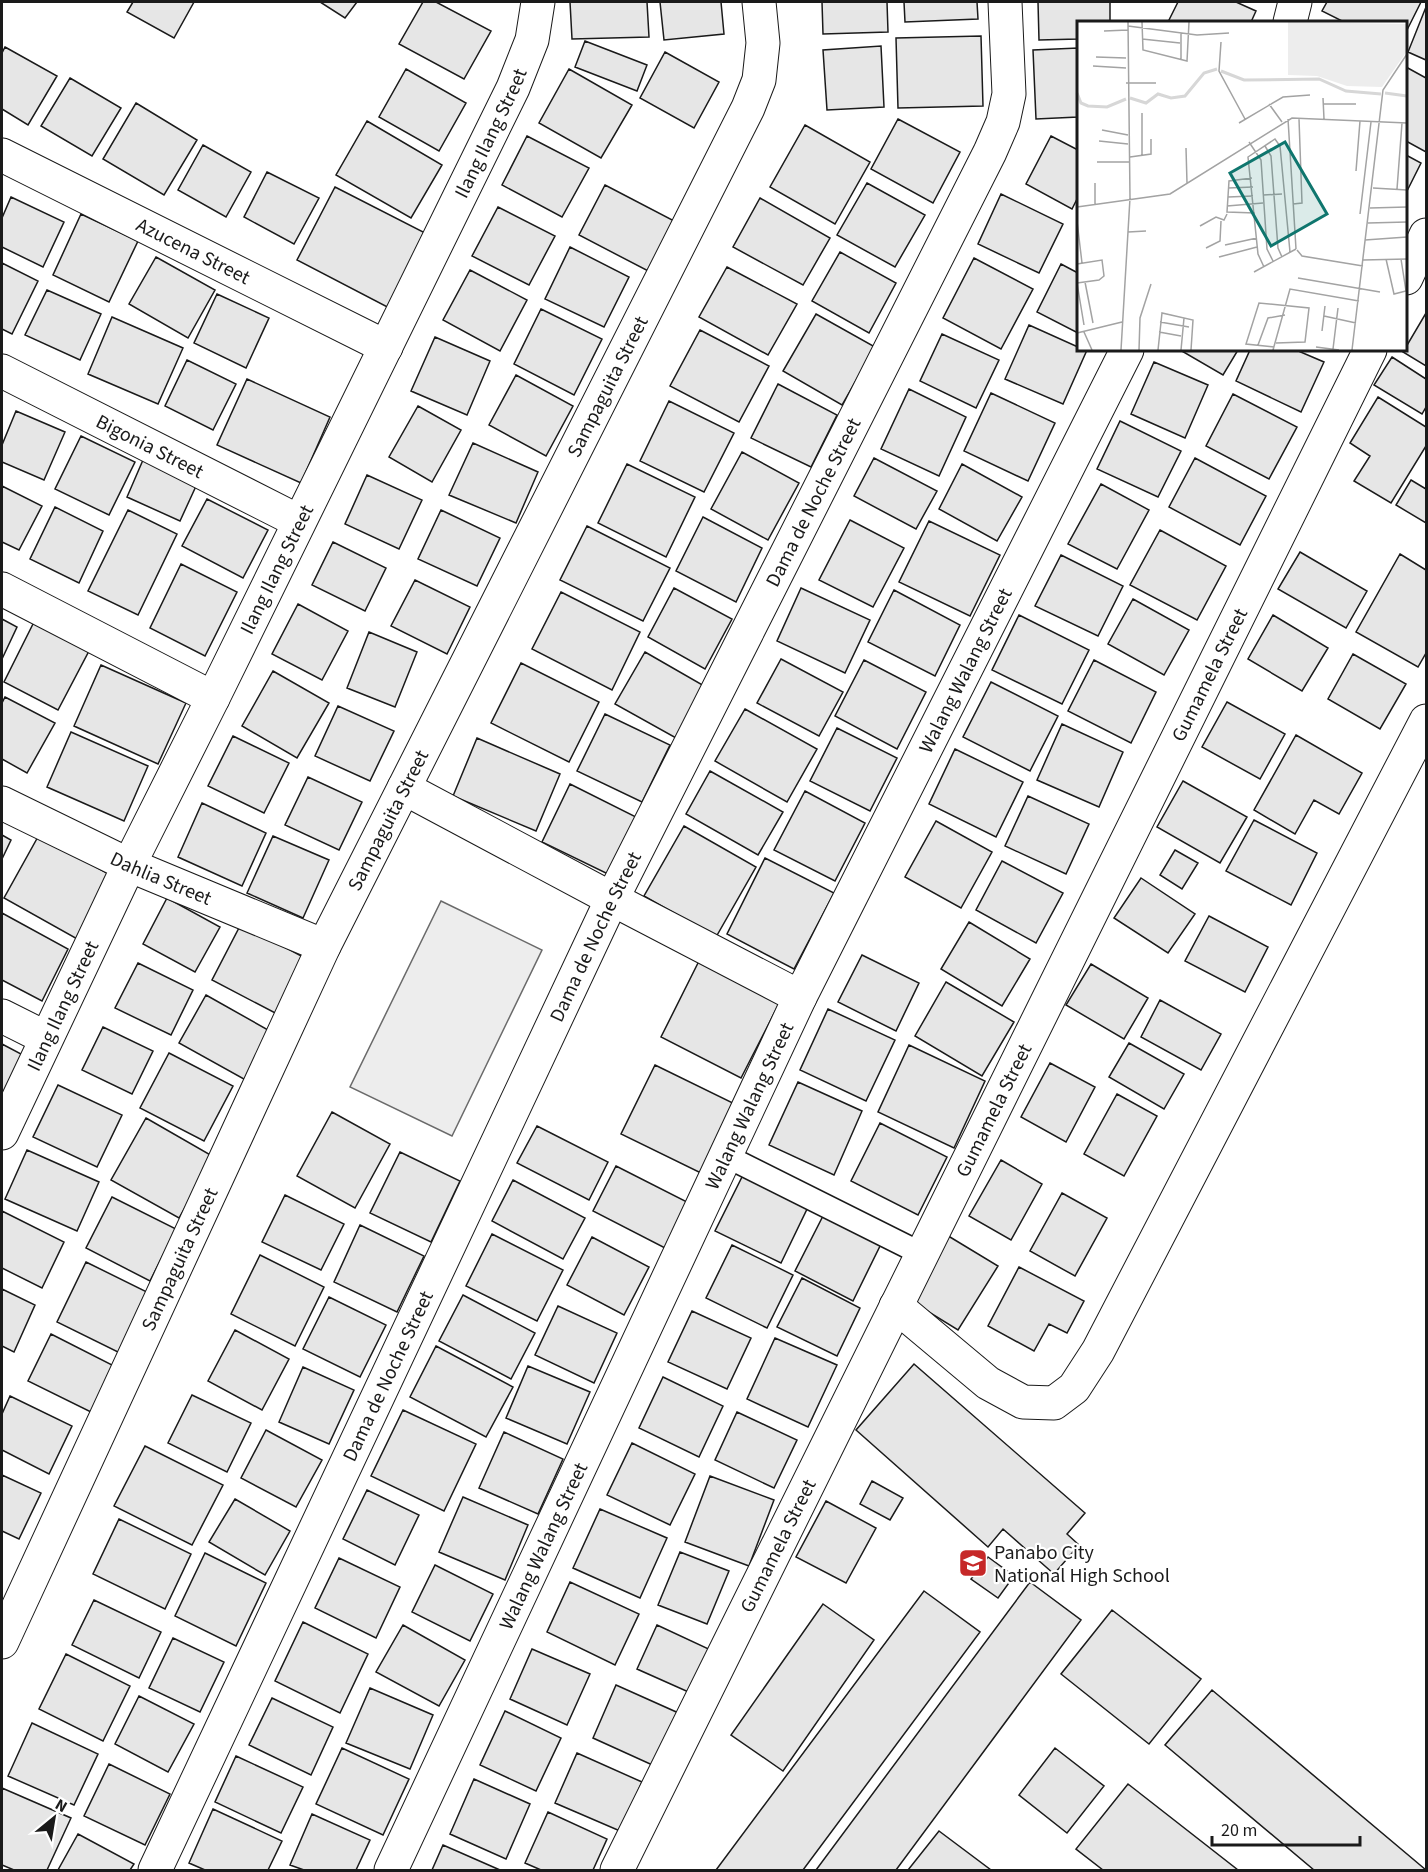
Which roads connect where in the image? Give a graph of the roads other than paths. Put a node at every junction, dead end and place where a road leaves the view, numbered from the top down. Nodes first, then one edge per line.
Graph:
1 (538, 2) edge
2 (759, 2) edge
3 (1005, 2) edge
4 (1295, 2) edge
5 (1290, 21) edge
6 (2, 155) edge
7 (1426, 235) edge
8 (1407, 276) edge
9 (386, 347) junction
10 (1126, 351) edge
11 (1370, 351) edge
12 (2, 370) edge
13 (298, 521) junction
14 (2, 590) edge
15 (213, 698) junction
16 (1426, 721) edge
17 (404, 788) junction
18 (2, 803) edge
19 (129, 865) junction
20 (612, 899) junction
21 (324, 946) junction
22 (800, 996) junction
23 (2, 1016) edge
24 (46, 1038) junction
25 (2, 1133) edge
26 (726, 1156) junction
27 (922, 1254) junction
28 (896, 1306) junction
29 (2, 1642) edge
30 (155, 1870) edge
31 (391, 1870) edge
32 (617, 1870) edge

1 - 9 street, Ilang Ilang Street
2 - 17 street, Sampaguita Street
3 - 20 street, Dama de Noche Street
4 - 5 street
6 - 9 street, Azucena Street
7 - 8 street
9 - 13 street, Ilang Ilang Street
10 - 22 street, Walang Walang Street
11 - 27 street, Gumamela Street
12 - 13 street, Bigonia Street
13 - 15 street, Ilang Ilang Street
14 - 15 street
15 - 19 street, Ilang Ilang Street
16 - 28 street
17 - 20 street
17 - 21 street, Sampaguita Street
18 - 19 street, Dahlia Street
19 - 21 street, Dahlia Street
19 - 24 street, Ilang Ilang Street
20 - 22 street
20 - 30 street, Dama de Noche Street
21 - 29 street, Sampaguita Street
22 - 26 street, Walang Walang Street
23 - 24 street
24 - 25 street, Ilang Ilang Street
26 - 27 lane
26 - 31 street, Walang Walang Street
27 - 28 street, Gumamela Street
28 - 32 street, Gumamela Street

